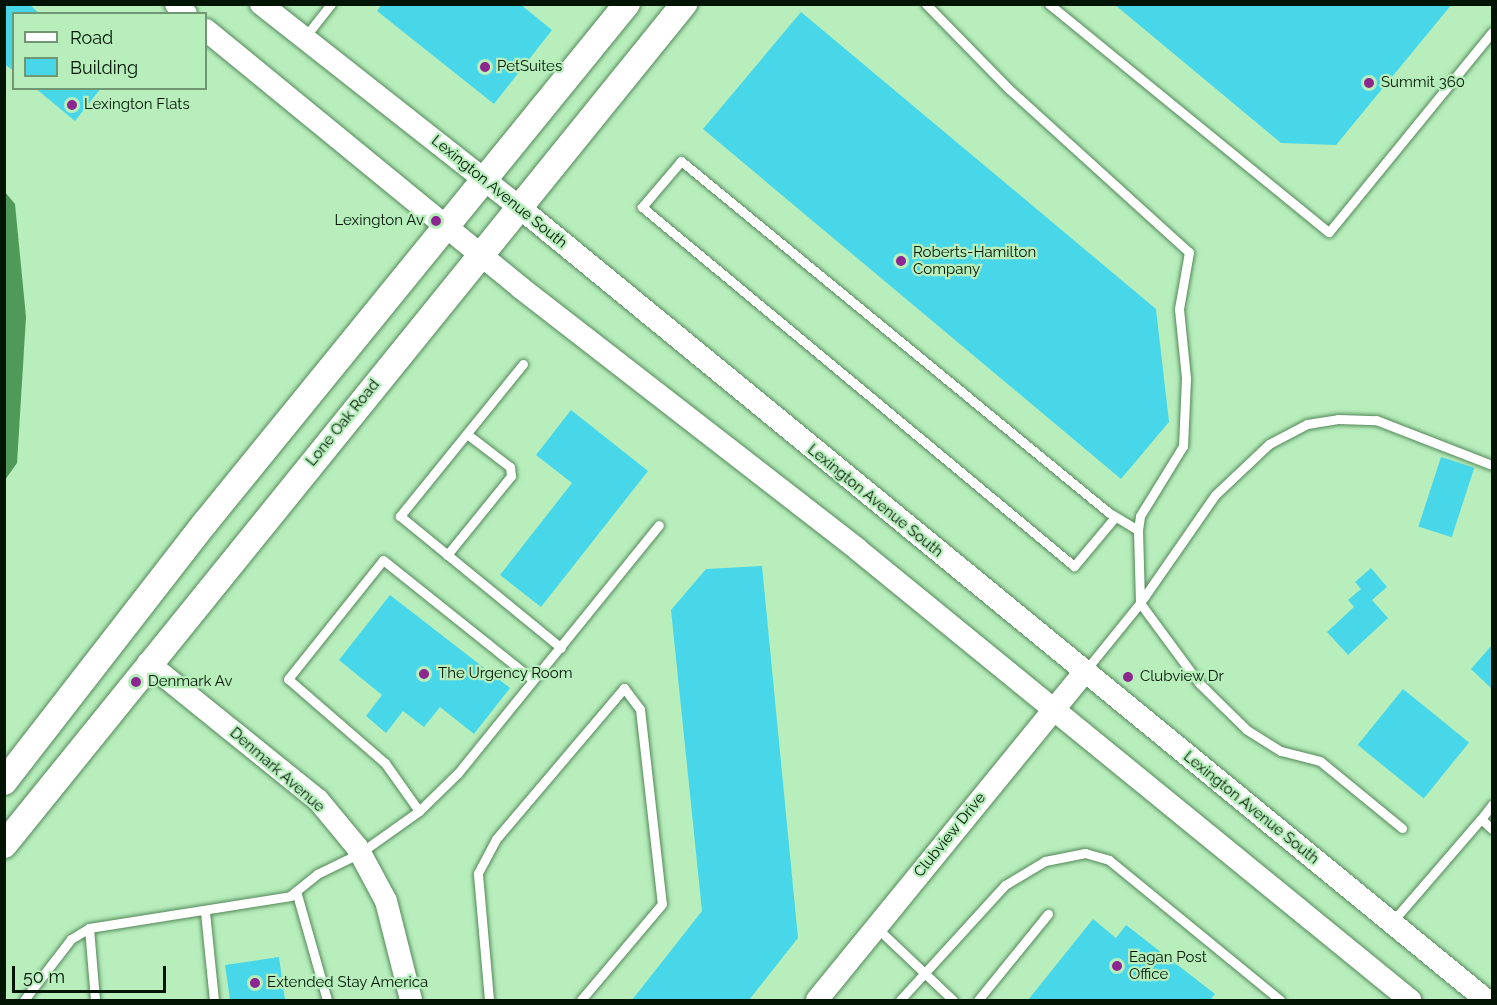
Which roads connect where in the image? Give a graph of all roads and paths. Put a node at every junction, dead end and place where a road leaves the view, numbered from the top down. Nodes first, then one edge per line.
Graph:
1 (261, 4) edge
2 (331, 4) edge
3 (627, 4) edge
4 (684, 4) edge
5 (926, 4) edge
6 (1049, 4) edge
7 (207, 31) edge
8 (1492, 32) edge
9 (305, 37) junction
10 (485, 180) junction
11 (519, 207) junction
12 (446, 228) junction
13 (480, 255) junction
14 (523, 364) dead end
15 (467, 434) junction
16 (1492, 465) edge
17 (1115, 517) junction
18 (659, 525) dead end
19 (1138, 530) junction
20 (447, 555) junction
21 (1140, 603) junction
22 (561, 648) junction
23 (148, 663) junction
24 (1085, 671) junction
25 (532, 680) junction
26 (1054, 709) junction
27 (4, 782) edge
28 (1492, 805) edge
29 (419, 811) junction
30 (1481, 819) junction
31 (1402, 828) dead end
32 (1492, 829) edge
33 (4, 845) edge
34 (360, 853) junction
35 (296, 891) junction
36 (205, 912) junction
37 (1048, 914) dead end
38 (1391, 923) junction
39 (876, 926) junction
40 (89, 927) junction
41 (923, 972) junction
42 (24, 1000) edge
43 (95, 1000) edge
44 (214, 1000) edge
45 (327, 1000) edge
46 (411, 1000) edge
47 (489, 1000) edge
48 (581, 1000) edge
49 (817, 1000) edge
50 (900, 1000) edge
51 (953, 1000) edge
52 (978, 1000) edge
53 (1280, 1000) edge
54 (1410, 1000) edge
55 (1486, 1000) edge

1 - 9 street, Lexington Avenue South
2 - 9 lane
3 - 10 main road
4 - 11 main road, Lone Oak Road
5 - 19 lane
6 - 8 lane
7 - 12 street
9 - 10 street, Lexington Avenue South
10 - 11 street, Lexington Avenue South
10 - 12 main road
11 - 13 main road, Lone Oak Road
11 - 24 street, Lexington Avenue South
12 - 13 street
12 - 27 main road
13 - 23 main road, Lone Oak Road
13 - 26 street
14 - 15 lane
15 - 20 lane
15 - 20 lane
16 - 21 lane
17 - 17 lane
17 - 19 lane
18 - 22 lane
19 - 21 lane
20 - 22 lane
21 - 24 lane
21 - 31 lane
22 - 25 lane
23 - 33 main road, Lone Oak Road
23 - 34 street, Denmark Avenue
24 - 26 street, Clubview Drive
24 - 38 street, Lexington Avenue South
25 - 29 lane
25 - 29 lane
26 - 39 street, Clubview Drive
26 - 54 street
28 - 30 lane
29 - 34 lane
30 - 32 lane
30 - 38 lane
34 - 35 lane
34 - 46 street, Denmark Avenue
35 - 36 lane
35 - 45 lane
36 - 40 lane
36 - 44 lane
37 - 52 lane
38 - 55 street, Lexington Avenue South
39 - 41 lane
39 - 49 street, Clubview Drive
40 - 42 lane
40 - 43 lane
41 - 50 lane
41 - 51 lane
41 - 53 lane
47 - 48 lane

